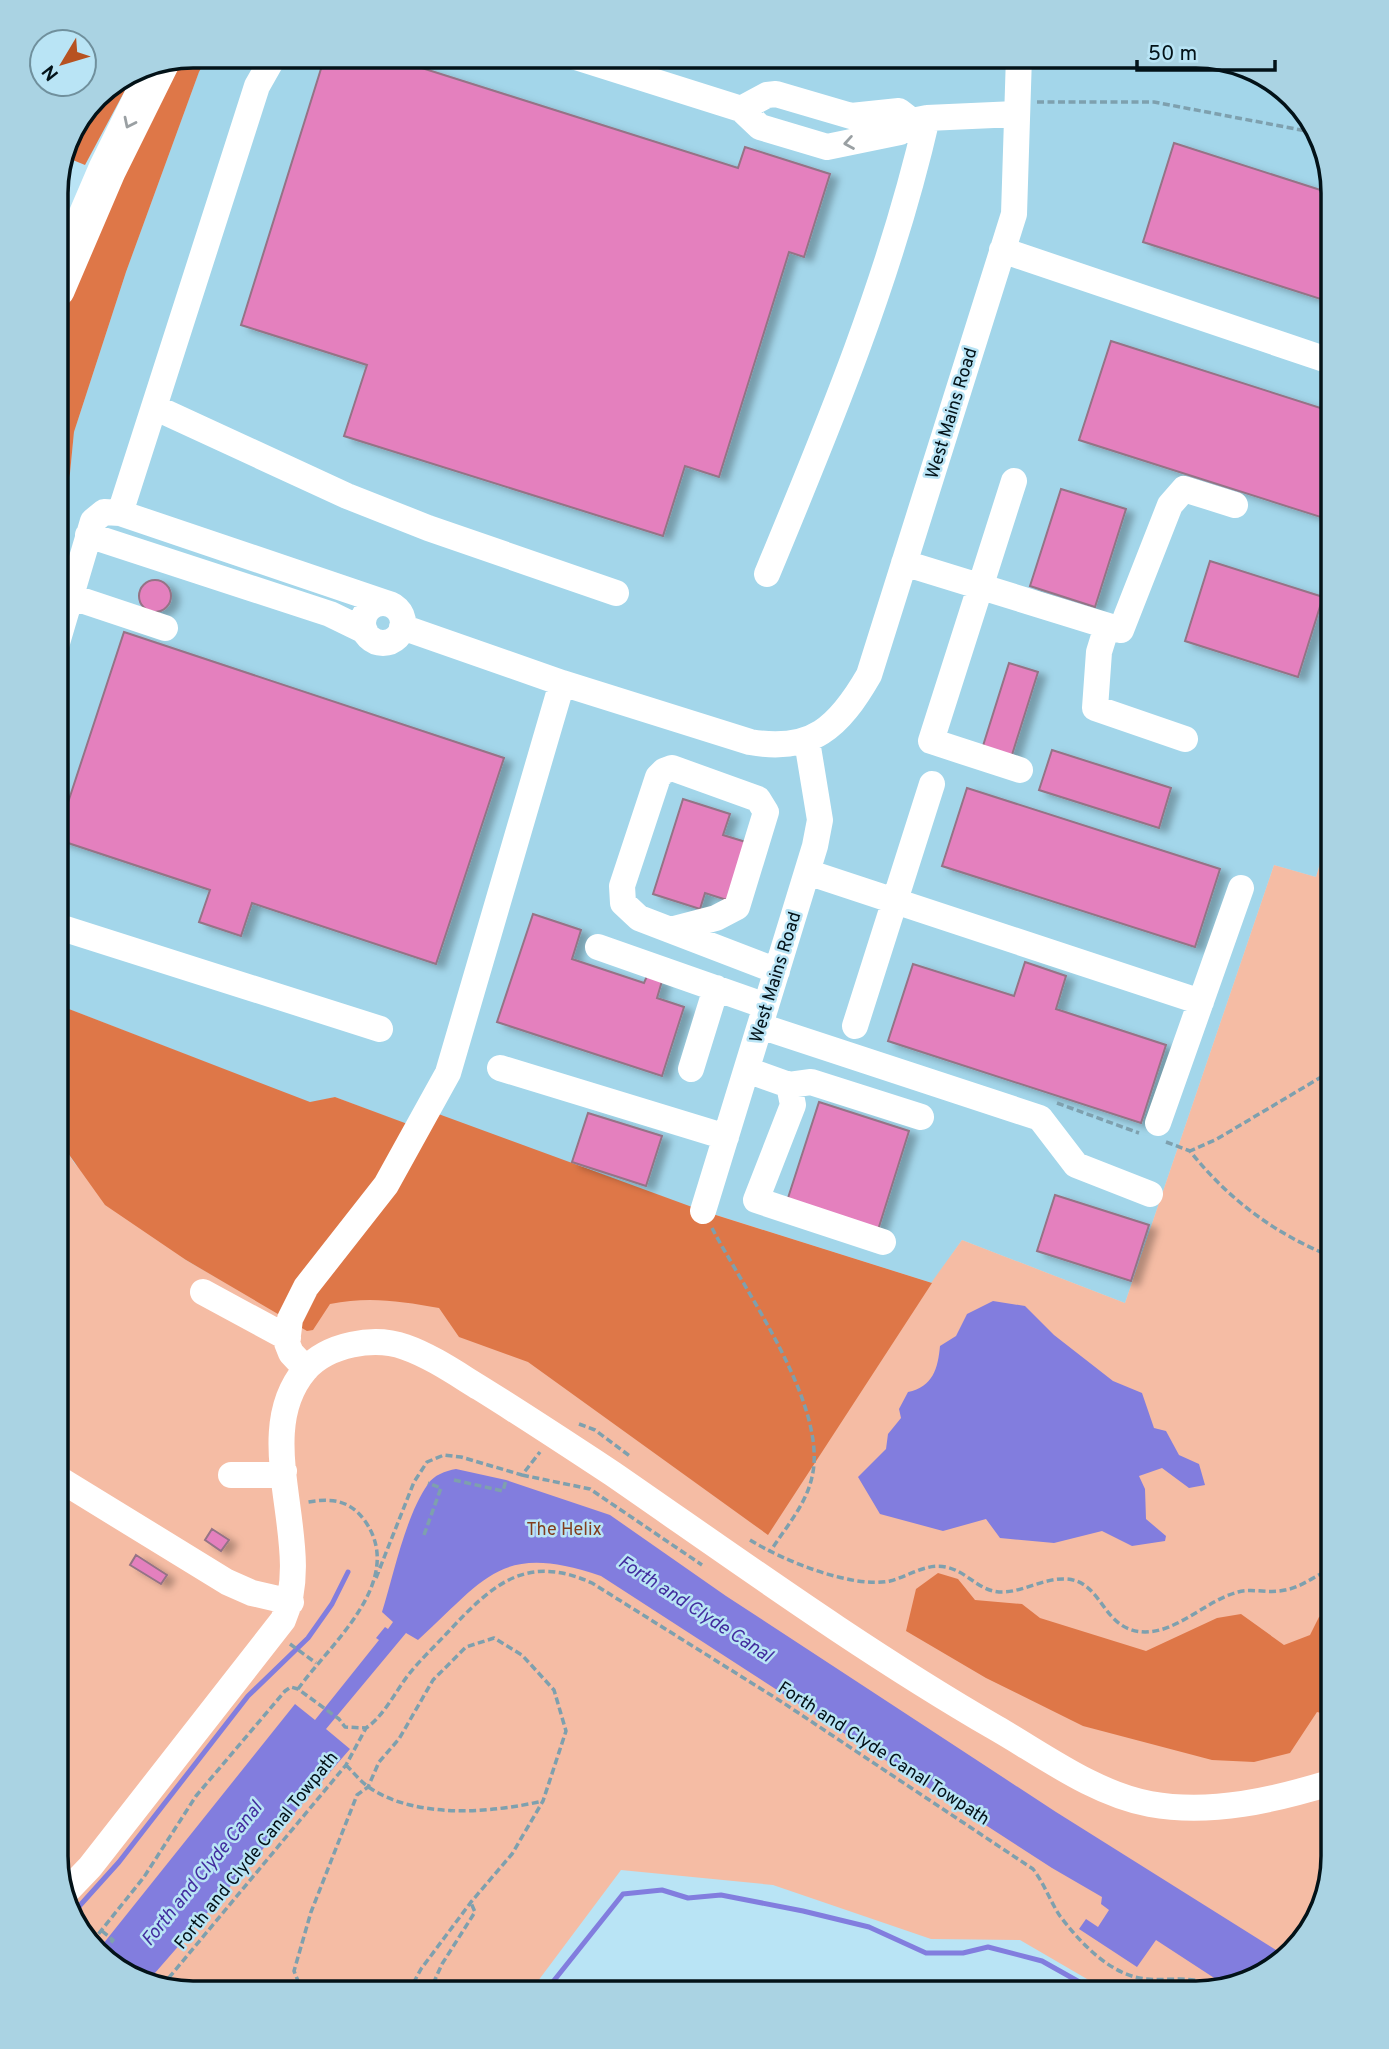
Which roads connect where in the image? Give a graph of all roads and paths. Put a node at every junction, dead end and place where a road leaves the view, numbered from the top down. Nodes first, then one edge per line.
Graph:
1 (267, 69) edge
2 (614, 69) edge
3 (1019, 69) edge
4 (154, 75) edge
5 (741, 109) junction
6 (1017, 109) junction
7 (919, 120) junction
8 (1304, 130) edge
9 (1002, 250) junction
10 (69, 259) edge
11 (1321, 358) edge
12 (154, 407) junction
13 (1014, 481) dead end
14 (1235, 505) dead end
15 (120, 513) junction
16 (88, 535) junction
17 (904, 563) junction
18 (767, 574) dead end
19 (981, 587) junction
20 (616, 593) dead end
21 (69, 596) joint
22 (389, 604) junction
23 (1107, 626) junction
24 (402, 627) junction
25 (165, 628) dead end
26 (365, 631) junction
27 (562, 683) junction
28 (1185, 739) dead end
29 (807, 741) junction
30 (1020, 770) dead end
31 (932, 784) dead end
32 (807, 872) junction
33 (1241, 888) dead end
34 (895, 901) junction
35 (69, 930) edge
36 (670, 930) junction
37 (598, 947) dead end
38 (777, 971) junction
39 (716, 988) junction
40 (1201, 1002) junction
41 (763, 1016) junction
42 (855, 1026) dead end
43 (380, 1029) dead end
44 (500, 1068) dead end
45 (691, 1069) dead end
46 (747, 1070) junction
47 (1321, 1077) edge
48 (789, 1085) junction
49 (921, 1117) dead end
50 (1158, 1123) dead end
51 (726, 1137) junction
52 (1150, 1194) dead end
53 (703, 1211) joint
54 (883, 1242) dead end
55 (1321, 1251) edge
56 (203, 1292) dead end
57 (288, 1338) junction
58 (306, 1369) junction
59 (554, 1434) junction
60 (635, 1461) dead end
61 (284, 1471) junction
62 (231, 1475) dead end
63 (454, 1480) dead end
64 (506, 1480) dead end
65 (428, 1483) dead end
66 (68, 1485) edge
67 (288, 1504) junction
68 (740, 1534) dead end
69 (424, 1535) dead end
70 (770, 1553) junction
71 (1321, 1574) edge
72 (376, 1578) junction
73 (292, 1602) junction
74 (292, 1645) dead end
75 (316, 1663) junction
76 (298, 1689) junction
77 (366, 1728) junction
78 (346, 1765) junction
79 (1321, 1785) edge
80 (368, 1787) junction
81 (543, 1801) junction
82 (72, 1885) edge
83 (471, 1902) junction
84 (102, 1931) junction
85 (98, 1936) edge
86 (108, 1947) edge
87 (169, 1978) edge
88 (298, 1980) edge
89 (415, 1980) edge
90 (435, 1980) edge
91 (1196, 1981) edge

1 - 12 street
2 - 5 street
3 - 6 street, West Mains Road
4 -> 10 highway
5 - 7 street
7 -> 5 street
6 - 7 street
6 - 8 path
6 - 9 street, West Mains Road
7 - 18 street
9 - 11 street
9 - 17 street, West Mains Road
12 - 15 street
12 - 20 street
13 - 19 street
14 - 23 street
15 - 16 street
15 - 22 street
16 - 21 street
16 - 26 street
17 - 19 street
17 - 29 street, West Mains Road
19 - 23 street
19 - 30 street
21 - 25 street
22 - 24 street
22 - 26 street
23 - 28 street
24 - 26 street
24 - 27 street, West Mains Road
27 - 29 street, West Mains Road
27 - 57 street
29 - 32 street, West Mains Road
31 - 34 street
32 - 34 street
32 - 38 street, West Mains Road
33 - 40 street
34 - 40 street
34 - 42 street
35 - 43 street
36 - 36 street
36 - 38 street
37 - 39 street
38 - 41 street, West Mains Road
39 - 41 street
39 - 45 street
40 - 50 street
41 - 46 street, West Mains Road
41 - 52 street
44 - 51 street
46 - 48 street
46 - 51 street, West Mains Road
47 - 55 path
48 - 49 street
48 - 54 street
51 - 53 street, West Mains Road
53 - 70 path
56 - 57 street
57 - 58 street
58 - 59 street
58 - 61 street
59 - 60 path
59 - 72 path
59 - 79 street
61 - 62 street
61 - 67 street
63 - 64 path
65 - 69 path
66 - 73 street
67 - 72 path
67 - 73 street
68 - 70 path
70 - 71 path
72 - 75 path
73 - 82 street
74 - 75 path
75 - 76 path
76 - 77 path
76 - 84 path
77 - 78 path, Forth and Clyde Canal Towpath
77 - 91 path, Forth and Clyde Canal Towpath
78 - 80 path
78 - 87 path, Forth and Clyde Canal Towpath
80 - 81 path
80 - 81 path
80 - 88 path
81 - 83 path
83 - 89 path
83 - 90 path
84 - 85 path
84 - 86 path

